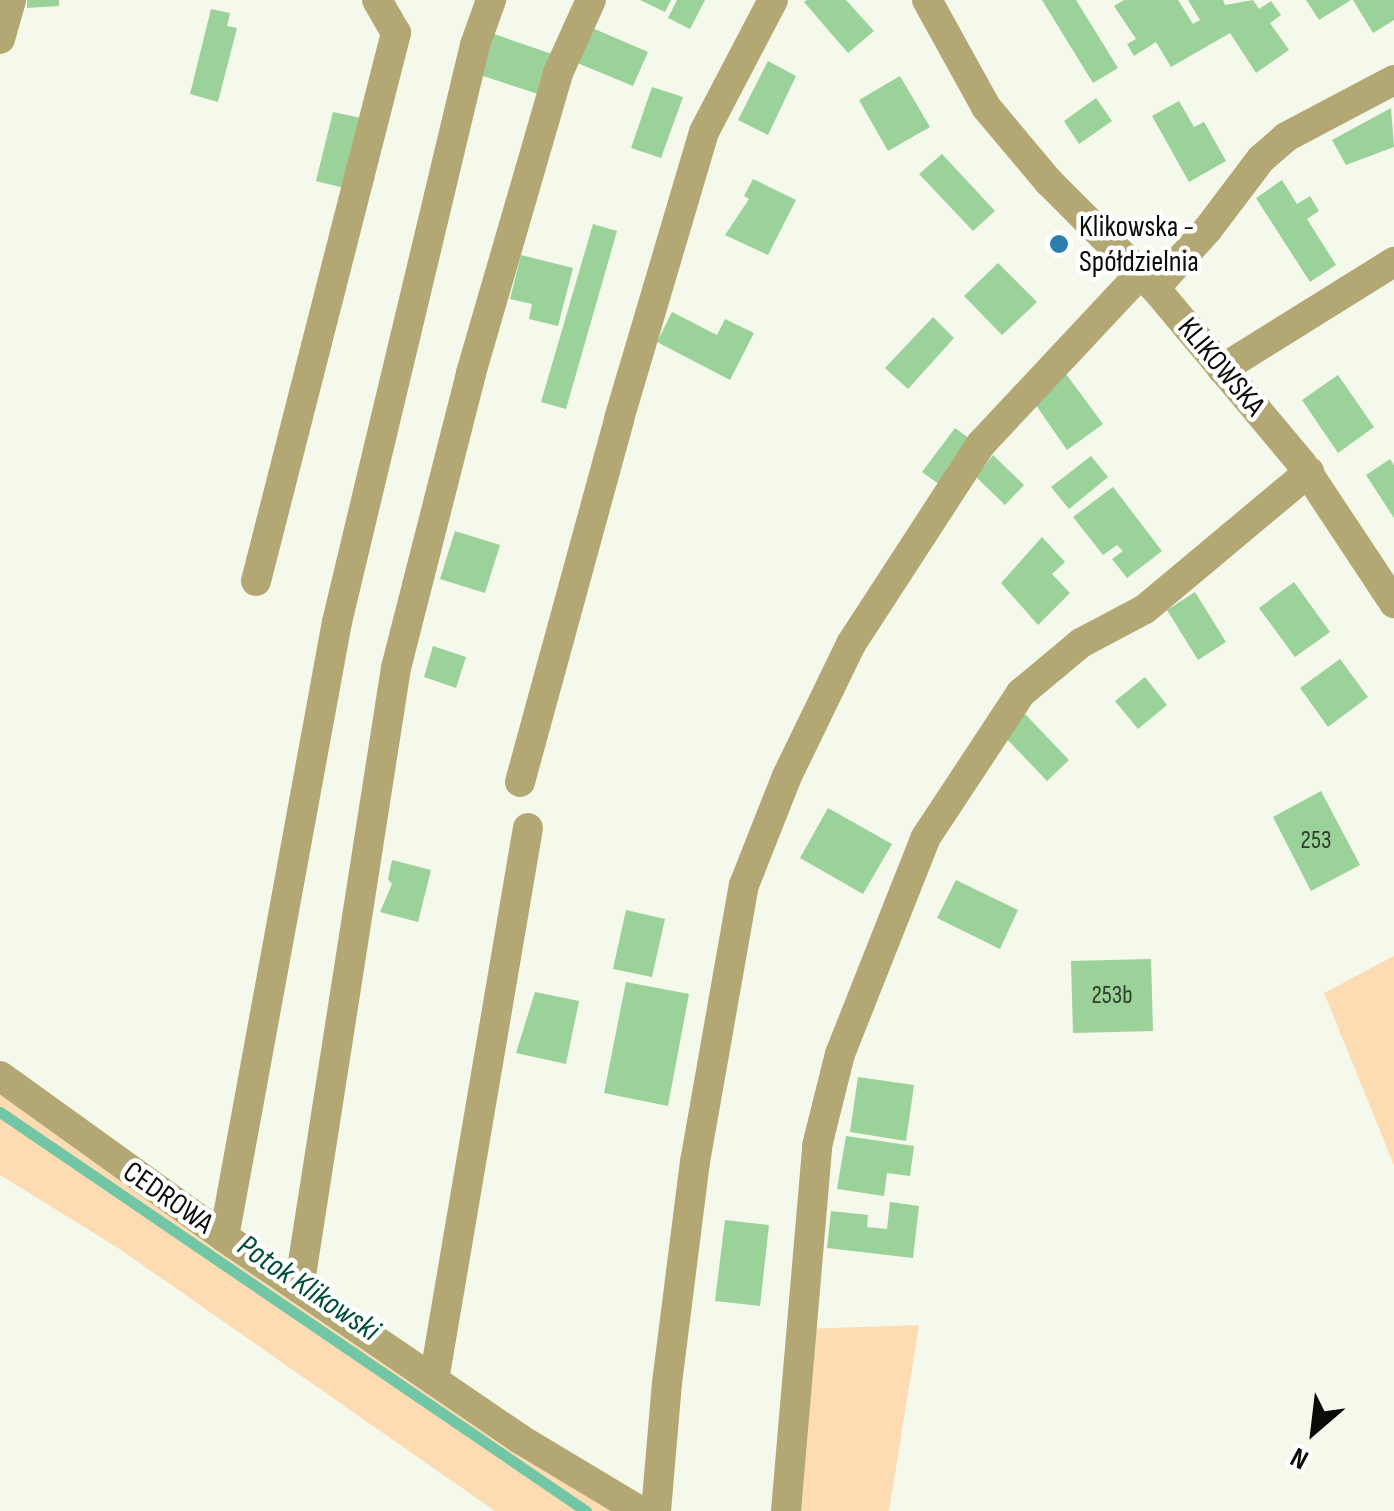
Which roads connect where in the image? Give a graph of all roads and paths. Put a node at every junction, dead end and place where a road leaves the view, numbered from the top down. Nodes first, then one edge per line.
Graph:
1 (10, 0) edge
2 (377, 0) edge
3 (491, 0) edge
4 (591, 0) edge
5 (773, 0) edge
6 (932, 2) edge
7 (0, 38) edge
8 (1394, 80) edge
9 (1394, 262) edge
10 (1148, 280) junction
11 (1222, 370) junction
12 (1309, 472) junction
13 (256, 581) dead end
14 (1394, 603) edge
15 (520, 782) dead end
16 (528, 828) dead end
17 (0, 1076) edge
18 (224, 1237) junction
19 (299, 1288) junction
20 (434, 1380) junction
21 (640, 1511) edge
22 (656, 1511) edge
23 (786, 1511) edge

1 - 7 street
2 - 13 street
3 - 18 street
4 - 19 street
5 - 15 street
6 - 10 street, KLIKOWSKA
8 - 10 street
9 - 11 street
10 - 11 street, KLIKOWSKA
10 - 22 street
11 - 12 street, KLIKOWSKA
12 - 14 street, KLIKOWSKA
12 - 23 street
16 - 20 street
17 - 18 street, CEDROWA
18 - 19 street, CEDROWA
19 - 20 street, CEDROWA
20 - 21 street, CEDROWA

